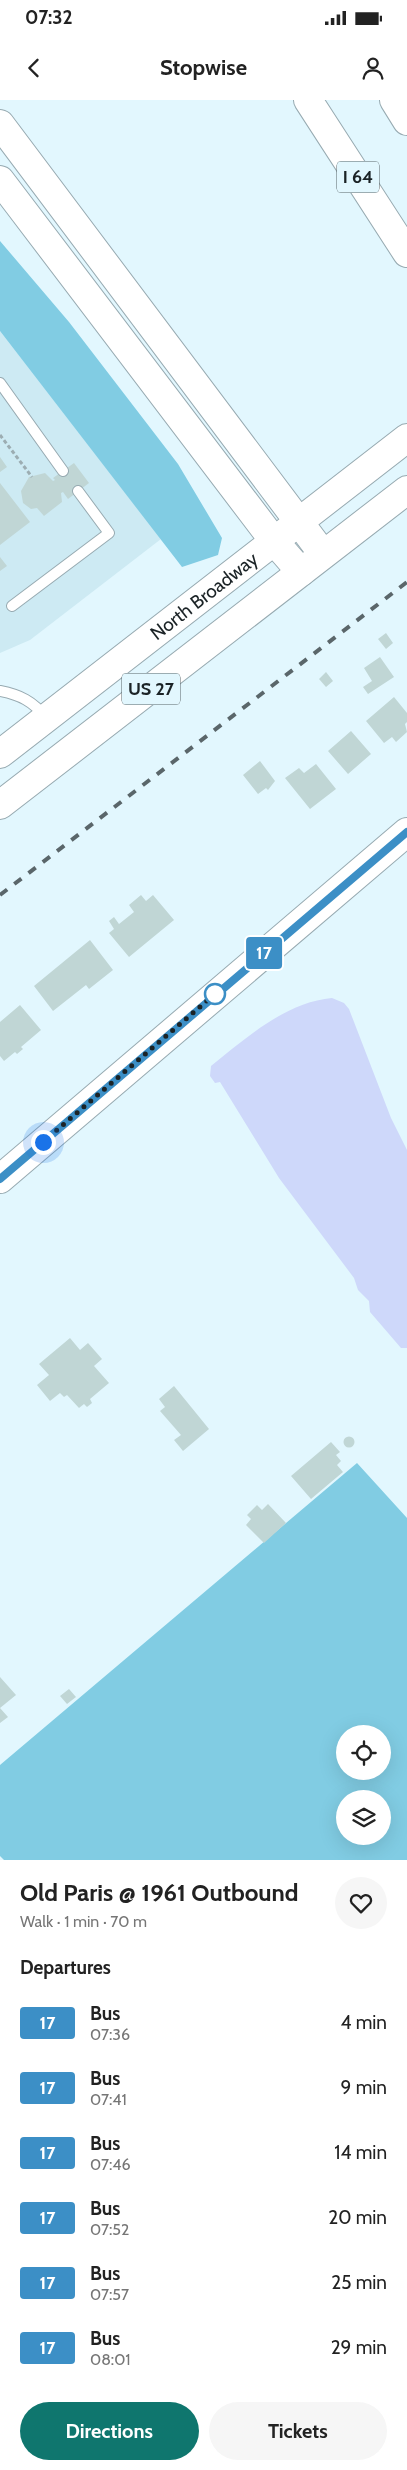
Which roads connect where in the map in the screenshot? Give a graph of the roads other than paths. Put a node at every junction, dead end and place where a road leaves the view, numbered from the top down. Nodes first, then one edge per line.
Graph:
1 (308, 100) edge
2 (394, 100) edge
3 (407, 121) edge
4 (0, 124) edge
5 (0, 180) edge
6 (407, 253) edge
7 (0, 383) edge
8 (407, 438) edge
9 (63, 470) dead end
10 (407, 490) edge
11 (78, 491) dead end
12 (298, 522) junction
13 (274, 541) junction
14 (323, 554) junction
15 (300, 572) junction
16 (12, 606) dead end
17 (0, 691) edge
18 (47, 719) junction
19 (0, 754) edge
20 (0, 805) edge
21 (407, 832) edge
22 (0, 1179) edge

1 - 6 main road, I 64
2 - 3 main road
4 - 12 main road
5 - 13 main road
7 - 9 lane
8 - 12 main road, North Broadway / US 27
10 - 14 main road, US 27
11 - 16 lane
12 - 13 main road, North Broadway / US 27
12 - 14 main road
13 - 15 main road
13 - 18 main road, North Broadway / US 27
14 - 15 main road, US 27
15 - 20 main road, US 27
17 - 18 lane
18 - 19 main road, North Broadway / US 27
21 - 22 main road

